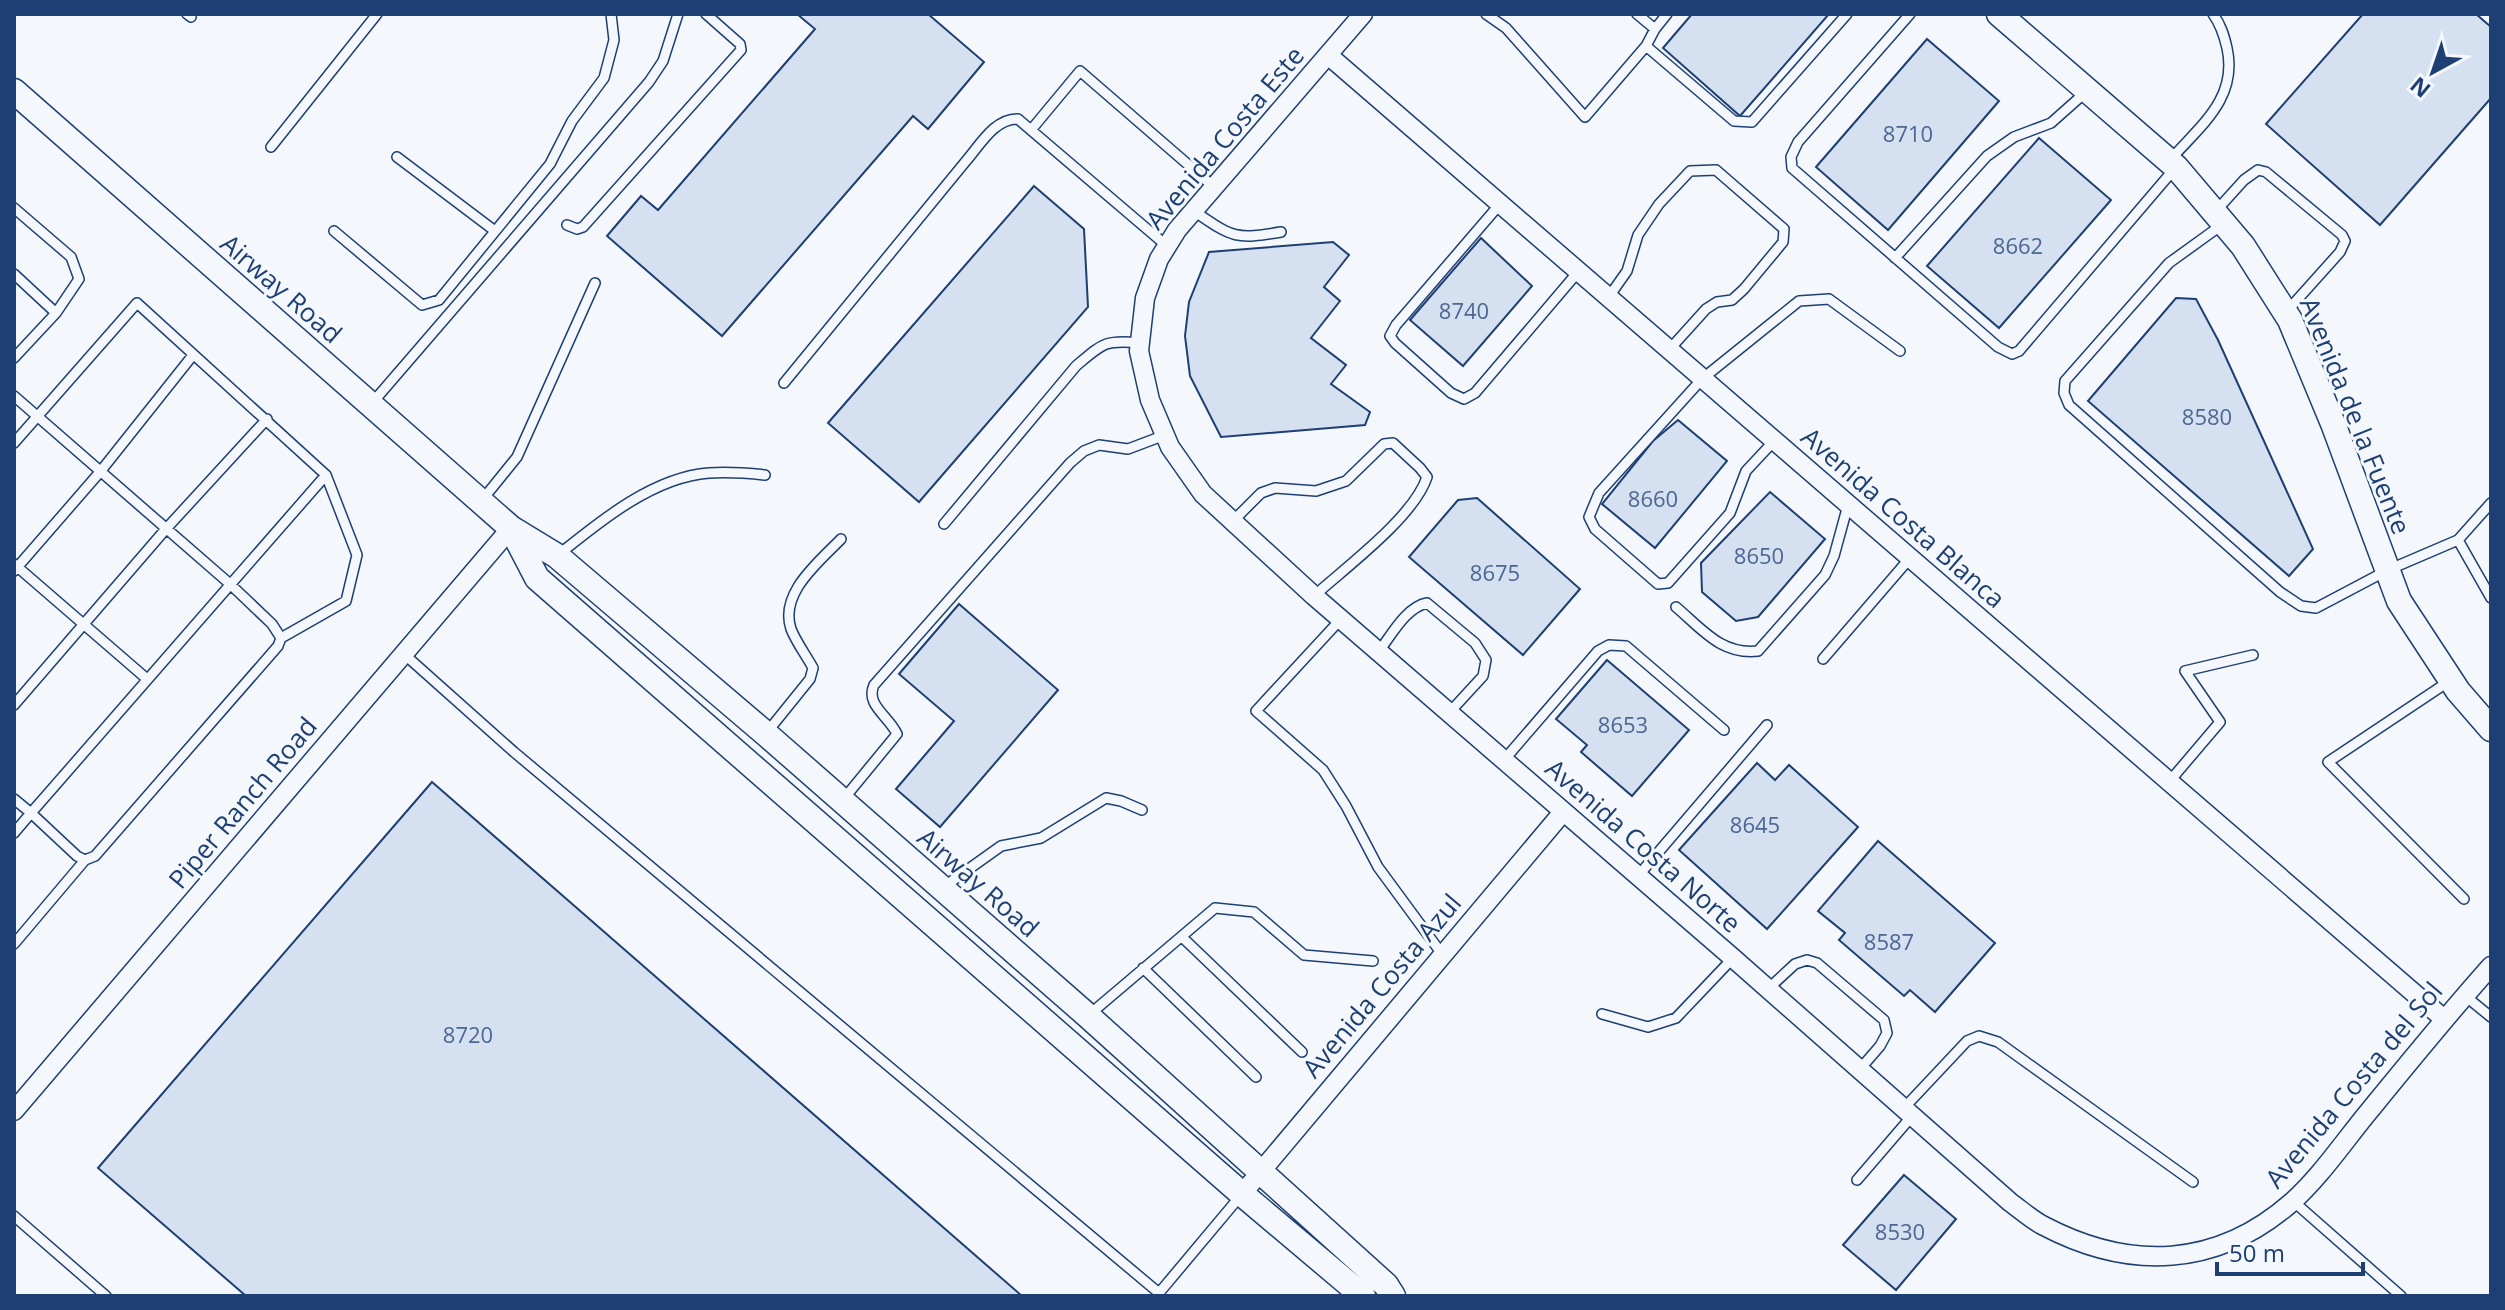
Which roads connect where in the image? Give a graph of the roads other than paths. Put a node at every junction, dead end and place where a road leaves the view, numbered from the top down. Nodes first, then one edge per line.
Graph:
1 (377, 14) edge
2 (611, 14) edge
3 (678, 14) edge
4 (706, 14) edge
5 (1363, 14) edge
6 (1486, 14) edge
7 (1637, 14) edge
8 (1667, 14) edge
9 (1847, 14) edge
10 (1910, 14) edge
11 (1999, 14) edge
12 (2220, 17) edge
13 (1655, 29) junction
14 (1646, 46) junction
15 (1328, 55) junction
16 (14, 91) edge
17 (2087, 91) junction
18 (1031, 130) junction
19 (271, 147) dead end
20 (397, 157) dead end
21 (2172, 164) junction
22 (1214, 187) junction
23 (1500, 204) junction
24 (14, 208) edge
25 (1194, 211) junction
26 (2219, 218) junction
27 (567, 225) dead end
28 (334, 231) dead end
29 (495, 231) junction
30 (1281, 232) dead end
31 (1167, 246) junction
32 (1895, 258) junction
33 (1578, 272) junction
34 (14, 274) edge
35 (595, 283) dead end
36 (1608, 298) junction
37 (56, 313) junction
38 (2286, 313) junction
39 (1140, 343) junction
40 (1669, 350) junction
41 (1900, 351) dead end
42 (193, 355) junction
43 (14, 358) edge
44 (1702, 379) junction
45 (784, 383) dead end
46 (14, 396) edge
47 (1150, 400) joint
48 (370, 405) junction
49 (38, 416) junction
50 (267, 419) junction
51 (1165, 435) junction
52 (1774, 441) junction
53 (14, 443) edge
54 (100, 472) junction
55 (326, 475) junction
56 (765, 475) dead end
57 (481, 502) junction
58 (2491, 503) edge
59 (1848, 505) junction
60 (1234, 520) junction
61 (944, 524) dead end
62 (511, 528) junction
63 (165, 530) junction
64 (841, 539) dead end
65 (2458, 540) junction
66 (557, 556) junction
67 (1910, 558) junction
68 (15, 567) edge
69 (2388, 570) junction
70 (230, 584) junction
71 (1314, 596) junction
72 (2491, 598) edge
73 (1676, 607) dead end
74 (1341, 619) junction
75 (84, 624) junction
76 (281, 638) junction
77 (1379, 651) junction
78 (404, 654) junction
79 (2253, 655) dead end
80 (1823, 659) dead end
81 (147, 679) junction
82 (2451, 680) junction
83 (14, 705) edge
84 (1449, 713) junction
85 (1767, 725) dead end
86 (2491, 729) edge
87 (1724, 730) dead end
88 (766, 734) junction
89 (1504, 760) junction
90 (2169, 782) junction
91 (14, 799) edge
92 (842, 801) junction
93 (1142, 810) dead end
94 (1563, 812) junction
95 (31, 813) junction
96 (14, 833) edge
97 (85, 860) junction
98 (1638, 876) junction
99 (942, 888) junction
100 (2464, 899) dead end
101 (1182, 937) junction
102 (14, 944) edge
103 (1442, 954) junction
104 (1733, 958) junction
105 (1373, 961) dead end
106 (2491, 966) edge
107 (1143, 968) junction
108 (1768, 989) junction
109 (2464, 995) junction
110 (1602, 1014) dead end
111 (1088, 1016) junction
112 (2491, 1017) edge
113 (2444, 1019) junction
114 (1302, 1052) dead end
115 (1860, 1069) junction
116 (1256, 1077) dead end
117 (14, 1111) edge
118 (1908, 1112) junction
119 (1261, 1171) junction
120 (1857, 1180) dead end
121 (2193, 1182) dead end
122 (1242, 1194) junction
123 (2293, 1201) junction
124 (14, 1216) edge
125 (2159, 1257) joint
126 (1161, 1295) edge
127 (106, 1296) edge
128 (1363, 1296) edge
129 (1393, 1296) edge
130 (2401, 1296) edge

1 - 19 lane
2 - 29 lane
3 - 48 lane
4 - 27 lane
5 - 15 street, Avenida Costa Este
6 - 14 lane
7 - 13 lane
8 - 13 lane
9 - 14 lane
10 - 32 lane
11 - 17 street, Avenida de la Fuente
12 - 21 lane
13 - 14 lane
15 - 22 street, Avenida Costa Este
15 - 23 street, Avenida Costa Blanca
16 - 48 street, Airway Road
17 - 21 street, Avenida de la Fuente
17 - 32 lane
18 - 22 lane
18 - 31 lane
18 - 45 lane
20 - 29 lane
21 - 26 street, Avenida de la Fuente
21 - 32 lane
22 - 25 street, Avenida Costa Este
23 - 33 street, Avenida Costa Blanca
23 - 33 lane
24 - 37 lane
25 - 30 lane
25 - 31 street, Avenida Costa Este
26 - 38 street, Avenida de la Fuente
26 - 38 lane
26 - 69 lane
28 - 29 lane
31 - 39 street, Avenida Costa Este
33 - 36 street, Avenida Costa Blanca
34 - 37 lane
35 - 57 lane
36 - 40 street, Avenida Costa Blanca
36 - 40 lane
37 - 43 lane
38 - 69 street, Avenida de la Fuente
39 - 47 street, Avenida Costa Este
39 - 61 lane
40 - 44 street, Avenida Costa Blanca
41 - 44 lane
42 - 49 lane
42 - 50 lane
42 - 54 lane
44 - 52 street, Avenida Costa Blanca
44 - 52 lane
46 - 49 lane
47 - 51 street, Avenida Costa Norte
48 - 57 street, Airway Road
49 - 53 lane
49 - 54 lane
50 - 55 lane
50 - 63 lane
51 - 60 street, Avenida Costa Norte
51 - 92 lane
52 - 59 street, Avenida Costa Blanca
54 - 63 lane
54 - 68 lane
55 - 70 lane
55 - 76 lane
56 - 66 lane
57 - 62 street, Airway Road
58 - 65 lane
59 - 67 street, Avenida Costa Blanca
59 - 73 lane
60 - 71 street, Avenida Costa Norte
60 - 71 lane
62 - 66 street, Airway Road
62 - 78 street, Piper Ranch Road
62 - 122 street, Airway Road
63 - 70 lane
63 - 75 lane
64 - 88 lane
65 - 69 lane
65 - 72 lane
66 - 88 street, Airway Road
67 - 80 lane
67 - 90 street, Avenida Costa Blanca
68 - 75 lane
69 - 82 street, Avenida de la Fuente
70 - 76 lane
70 - 81 lane
71 - 74 street, Avenida Costa Norte
74 - 77 street, Avenida Costa Norte
74 - 103 lane
75 - 81 lane
75 - 83 lane
76 - 97 lane
77 - 84 street, Avenida Costa Norte
77 - 84 lane
78 - 117 street, Piper Ranch Road
78 - 126 lane
79 - 90 lane
81 - 95 lane
82 - 86 street, Avenida de la Fuente
82 - 100 lane
84 - 89 street, Avenida Costa Norte
85 - 98 lane
87 - 89 lane
88 - 92 street, Airway Road
89 - 94 street, Avenida Costa Norte
90 - 113 street, Avenida Costa Blanca
91 - 95 lane
92 - 99 street, Airway Road
93 - 99 lane
94 - 98 street, Avenida Costa Norte
94 - 103 street, Avenida Costa Azul
95 - 96 lane
95 - 97 lane
97 - 102 lane
98 - 104 street, Avenida Costa Norte
99 - 111 street, Airway Road
101 - 105 lane
101 - 107 lane
101 - 114 lane
103 - 119 street, Avenida Costa Azul
104 - 108 street, Avenida Costa Norte
104 - 110 lane
106 - 109 street, Avenida Costa del Sol
107 - 111 lane
107 - 116 lane
108 - 115 street, Avenida Costa Norte
108 - 115 lane
109 - 112 lane
109 - 113 street, Avenida Costa del Sol
111 - 119 street, Airway Road
113 - 123 street, Avenida Costa del Sol
115 - 118 street, Avenida Costa Norte
118 - 120 lane
118 - 121 lane
118 - 125 street, Avenida Costa Norte
119 - 122 street, Avenida Costa Azul
119 - 129 street, Airway Road
122 - 126 lane
122 - 128 street, Airway Road
123 - 125 street, Avenida Costa del Sol
123 - 130 lane
124 - 127 lane

